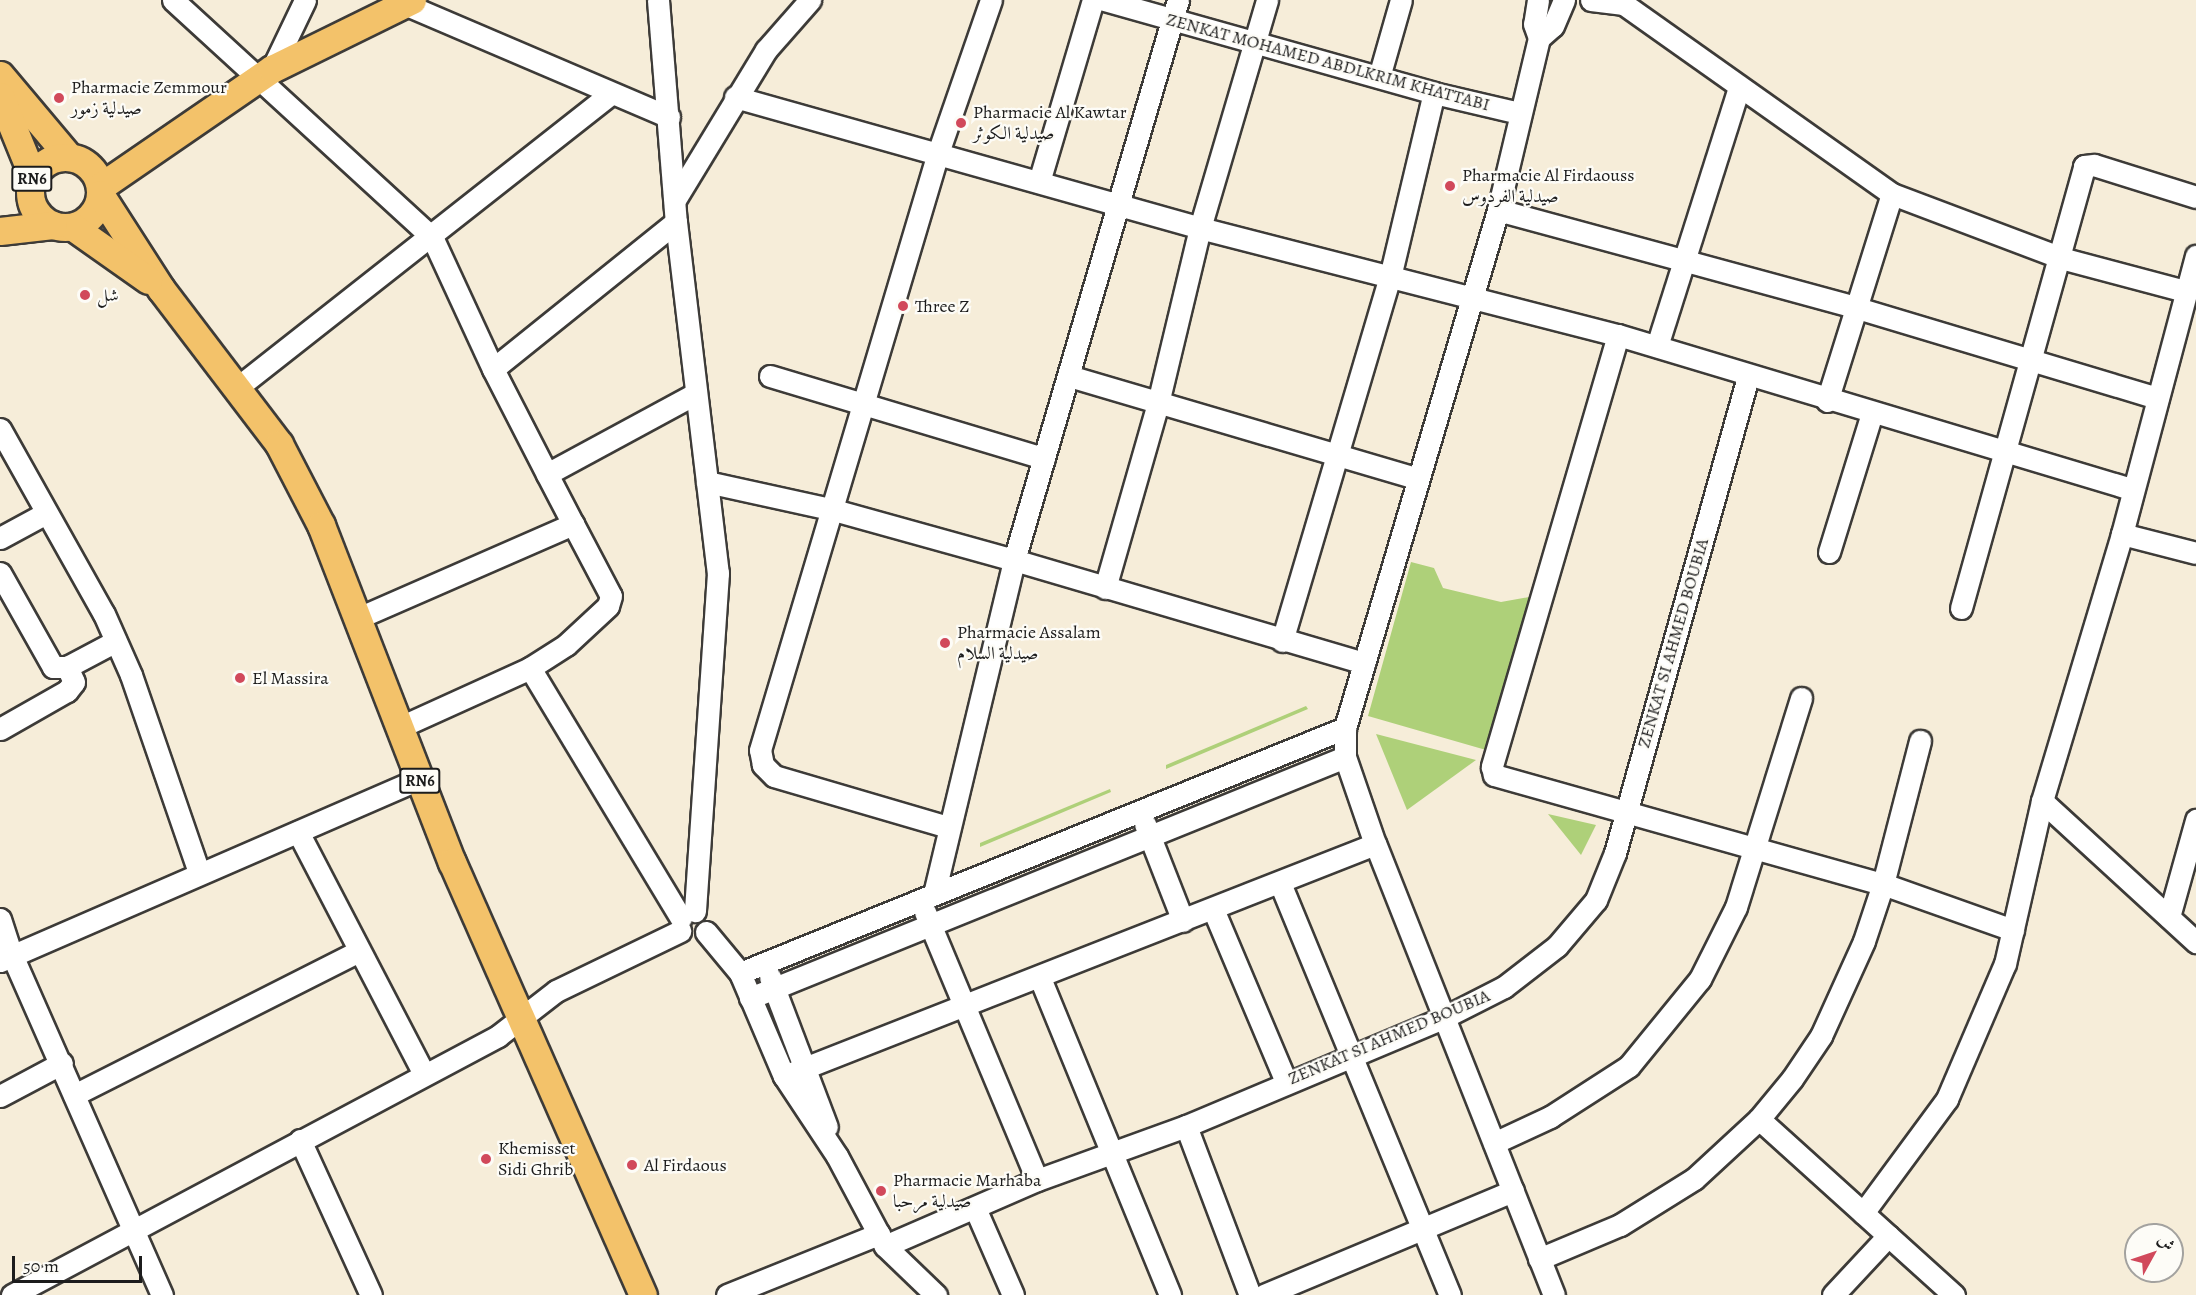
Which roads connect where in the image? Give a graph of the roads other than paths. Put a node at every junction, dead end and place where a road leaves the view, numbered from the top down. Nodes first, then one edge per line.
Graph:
1 (173, 0) edge
2 (305, 0) edge
3 (658, 0) edge
4 (810, 0) edge
5 (991, 0) edge
6 (1093, 0) edge
7 (1104, 0) edge
8 (1267, 0) edge
9 (1401, 0) edge
10 (1538, 0) edge
11 (1564, 0) edge
12 (1591, 0) edge
13 (404, 1) edge
14 (1620, 2) edge
15 (1175, 10) edge
16 (1539, 38) junction
17 (1255, 42) junction
18 (266, 74) junction
19 (0, 75) edge
20 (1379, 77) junction
21 (1739, 88) junction
22 (1434, 93) junction
23 (610, 94) junction
24 (0, 96) edge
25 (735, 97) junction
26 (1519, 113) junction
27 (669, 117) junction
28 (938, 153) junction
29 (90, 177) junction
30 (32, 180) junction
31 (1039, 182) junction
32 (1892, 194) junction
33 (2196, 197) edge
34 (676, 198) junction
35 (1118, 206) junction
36 (1498, 210) junction
37 (0, 222) edge
38 (676, 222) junction
39 (63, 226) junction
40 (1200, 228) junction
41 (0, 231) edge
42 (432, 237) junction
43 (2196, 257) edge
44 (2061, 258) junction
45 (1684, 259) junction
46 (1390, 277) junction
47 (161, 289) junction
48 (2185, 291) junction
49 (1471, 300) junction
50 (1854, 307) junction
51 (1618, 335) junction
52 (1657, 346) junction
53 (2029, 357) junction
54 (493, 369) junction
55 (770, 376) dead end
56 (1069, 376) junction
57 (1748, 377) junction
58 (238, 387) junction
59 (694, 394) junction
60 (2158, 398) junction
61 (1827, 401) junction
62 (1158, 403) junction
63 (862, 404) junction
64 (1872, 413) junction
65 (0, 429) edge
66 (2005, 448) junction
67 (1335, 456) junction
68 (1044, 459) junction
69 (548, 474) junction
70 (1418, 479) junction
71 (707, 482) junction
72 (2131, 489) junction
73 (830, 510) junction
74 (46, 513) junction
75 (573, 524) junction
76 (2122, 534) junction
77 (0, 538) edge
78 (1829, 552) dead end
79 (2196, 553) edge
80 (1014, 560) junction
81 (0, 573) edge
82 (1105, 588) junction
83 (1961, 608) dead end
84 (358, 618) junction
85 (1282, 640) junction
86 (116, 641) junction
87 (1364, 663) junction
88 (68, 668) junction
89 (530, 668) junction
90 (1801, 698) dead end
91 (398, 728) junction
92 (1345, 728) junction
93 (0, 729) edge
94 (1920, 741) dead end
95 (1345, 757) junction
96 (419, 780) junction
97 (2042, 801) junction
98 (1140, 811) junction
99 (1624, 814) junction
100 (2196, 820) edge
101 (948, 827) junction
102 (298, 832) junction
103 (1149, 835) junction
104 (1374, 844) junction
105 (1753, 847) junction
106 (199, 872) junction
107 (1280, 883) junction
108 (1883, 884) junction
109 (927, 897) junction
110 (1213, 909) junction
111 (2169, 917) junction
112 (0, 919) edge
113 (685, 920) junction
114 (1183, 921) junction
115 (929, 924) junction
116 (2013, 930) junction
117 (2196, 942) edge
118 (359, 951) junction
119 (6, 958) edge
120 (765, 963) junction
121 (740, 973) junction
122 (1040, 978) junction
123 (775, 989) junction
124 (750, 998) junction
125 (963, 1008) junction
126 (1443, 1018) junction
127 (520, 1021) junction
128 (1351, 1055) junction
129 (62, 1062) junction
130 (806, 1068) junction
131 (424, 1074) junction
132 (784, 1076) junction
133 (1286, 1082) junction
134 (74, 1095) junction
135 (0, 1096) edge
136 (1759, 1119) junction
137 (1186, 1126) junction
138 (300, 1140) junction
139 (1494, 1143) junction
140 (1112, 1150) junction
141 (837, 1156) junction
142 (1037, 1180) junction
143 (1513, 1191) junction
144 (975, 1208) junction
145 (1863, 1214) junction
146 (1423, 1227) junction
147 (133, 1230) junction
148 (1888, 1236) junction
149 (882, 1240) junction
150 (1539, 1259) junction
151 (12, 1295) edge
152 (162, 1295) edge
153 (371, 1295) edge
154 (643, 1295) edge
155 (726, 1295) edge
156 (936, 1295) edge
157 (1013, 1295) edge
158 (1170, 1295) edge
159 (1250, 1295) edge
160 (1264, 1295) edge
161 (1450, 1295) edge
162 (1554, 1295) edge
163 (1833, 1295) edge
164 (1954, 1295) edge

1 - 18 street
2 - 18 street
3 - 27 street
4 - 25 street
5 - 28 street
6 - 31 street
7 - 15 street, ZENKAT MOHAMED ABDLKRIM KHATTABI
8 - 17 street
9 - 20 street
10 - 16 street
11 - 16 street
12 - 14 street
13 - 18 main road
13 - 23 street
14 - 21 street
15 - 17 street, ZENKAT MOHAMED ABDLKRIM KHATTABI
15 - 35 street
16 - 26 street
17 - 20 street, ZENKAT MOHAMED ABDLKRIM KHATTABI
17 - 40 street
18 - 29 main road
18 - 42 street
19 - 29 main road, RN6
20 - 22 street, ZENKAT MOHAMED ABDLKRIM KHATTABI
21 - 32 street
21 - 45 street
22 - 26 street, ZENKAT MOHAMED ABDLKRIM KHATTABI
22 - 46 street
23 - 27 street
23 - 42 street
24 - 30 main road, RN6
25 - 28 street
25 - 34 street
26 - 36 street
27 - 34 street
28 - 31 street
28 - 63 street
29 - 30 main road, RN6
29 - 39 main road
29 - 47 main road, RN6
30 - 37 main road
30 - 39 main road, RN6
31 - 35 street
32 - 44 street
32 - 50 street
33 - 44 street
34 - 38 street
35 - 40 street
35 - 56 street
36 - 45 street
36 - 49 street
38 - 54 street
38 - 59 street
39 - 41 main road
39 - 47 main road, RN6
40 - 46 street
40 - 62 street
42 - 54 street
42 - 58 street
43 - 48 street
44 - 48 street
44 - 53 street
45 - 50 street
45 - 52 street
46 - 49 street
46 - 67 street
47 - 58 main road, RN6
48 - 60 street
49 - 51 street
49 - 70 street
50 - 53 street
50 - 61 street
51 - 52 street
51 - 99 street
52 - 57 street
53 - 60 street
53 - 66 street
54 - 69 street
55 - 63 street
56 - 62 street
56 - 68 street
57 - 61 street
57 - 99 street, ZENKAT SI AHMED BOUBIA
58 - 84 main road, RN6
59 - 69 street
59 - 71 street
60 - 72 street
61 - 64 street
62 - 67 street
62 - 82 street
63 - 68 street
63 - 73 street
64 - 66 street
64 - 78 street
65 - 74 street
66 - 72 street
66 - 83 street
67 - 70 street
67 - 85 street
68 - 80 street
69 - 75 street
70 - 87 street
71 - 73 street
71 - 113 street
72 - 76 street
73 - 80 street
73 - 101 street
74 - 77 street
74 - 86 street
75 - 84 street
75 - 89 street
76 - 79 street
76 - 97 street
80 - 82 street
80 - 101 street
81 - 88 street
82 - 85 street
84 - 91 main road, RN6
85 - 87 street
86 - 88 street
86 - 106 street
87 - 92 street
88 - 93 street
89 - 91 street
89 - 113 street
90 - 105 street
91 - 96 main road, RN6
92 - 95 street
92 - 98 street
94 - 108 street
95 - 103 street
95 - 104 street
96 - 102 street
96 - 127 main road, RN6
97 - 111 street
97 - 116 street
98 - 103 street
98 - 109 street
99 - 105 street
99 - 126 street, ZENKAT SI AHMED BOUBIA
100 - 111 street
101 - 109 street
102 - 106 street
102 - 118 street
103 - 114 street
103 - 115 street
104 - 107 street
104 - 126 street
105 - 108 street
105 - 139 street
106 - 119 street
107 - 110 street
107 - 128 street
108 - 116 street
108 - 136 street
109 - 115 street
109 - 120 street
110 - 114 street
110 - 133 street
111 - 117 street
112 - 119 street
113 - 121 street
113 - 127 street
114 - 122 street
115 - 123 street
115 - 125 street
116 - 145 street
118 - 131 street
118 - 134 street
119 - 129 street
120 - 121 street
120 - 123 street
121 - 124 street
122 - 125 street
122 - 140 street
123 - 124 street
123 - 130 street
124 - 132 street
125 - 130 street
125 - 142 street
126 - 128 street, ZENKAT SI AHMED BOUBIA
126 - 139 street
127 - 131 street
127 - 154 main road, RN6
128 - 133 street, ZENKAT SI AHMED BOUBIA
128 - 146 street
129 - 134 street
129 - 135 street
130 - 132 street
130 - 141 street
131 - 138 street
132 - 141 street
133 - 137 street, ZENKAT SI AHMED BOUBIA
134 - 147 street
136 - 145 street
136 - 150 street
137 - 140 street, ZENKAT SI AHMED BOUBIA
137 - 159 street
138 - 147 street
138 - 153 street
139 - 143 street
140 - 142 street, ZENKAT SI AHMED BOUBIA
140 - 158 street
141 - 149 street
142 - 144 street, ZENKAT SI AHMED BOUBIA
143 - 146 street
143 - 150 street
144 - 149 street, ZENKAT SI AHMED BOUBIA
144 - 157 street
145 - 148 street
146 - 160 street
146 - 161 street
147 - 151 street
147 - 152 street
148 - 163 street
148 - 164 street
149 - 155 street, ZENKAT SI AHMED BOUBIA
149 - 156 street
150 - 162 street

